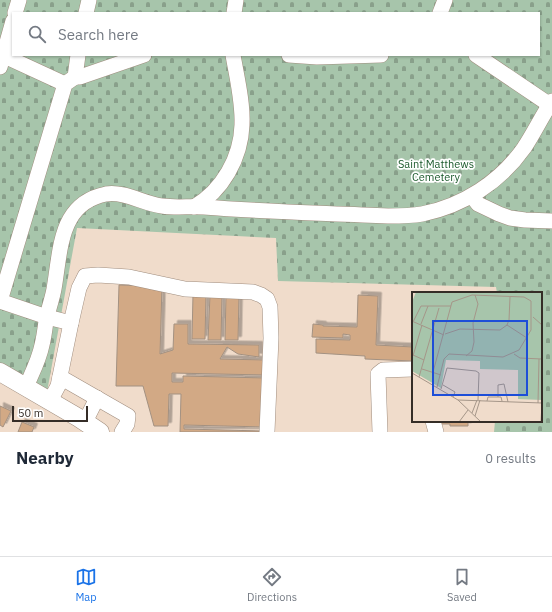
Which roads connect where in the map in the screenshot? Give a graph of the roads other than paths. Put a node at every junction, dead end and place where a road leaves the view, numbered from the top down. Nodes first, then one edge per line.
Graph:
1 (19, 0) edge
2 (89, 0) edge
3 (236, 0) edge
4 (445, 0) edge
5 (15, 12) edge
6 (86, 12) edge
7 (234, 12) edge
8 (440, 12) edge
9 (12, 24) edge
10 (78, 56) edge
11 (141, 56) edge
12 (233, 56) edge
13 (477, 56) edge
14 (1, 59) edge
15 (70, 80) junction
16 (551, 103) edge
17 (472, 196) junction
18 (194, 207) junction
19 (552, 221) edge
20 (0, 301) edge
21 (47, 316) junction
22 (71, 323) junction
23 (412, 369) edge
24 (0, 372) edge
25 (60, 377) junction
26 (26, 387) junction
27 (97, 398) junction
28 (50, 401) junction
29 (85, 422) junction
30 (433, 422) edge
31 (100, 432) edge
32 (122, 432) edge
33 (267, 432) edge
34 (380, 432) edge
35 (436, 432) edge

1 - 5 lane
2 - 6 lane
3 - 7 lane
4 - 8 lane
9 - 14 lane
10 - 15 lane
11 - 15 lane
12 - 18 lane
13 - 16 lane
14 - 15 lane
15 - 20 lane
16 - 17 lane
17 - 18 lane
17 - 19 lane
18 - 21 lane
20 - 21 lane
21 - 22 lane
21 - 26 lane
22 - 25 lane
22 - 33 lane
23 - 34 lane
24 - 26 main road
25 - 27 lane
25 - 28 lane
26 - 28 main road
27 - 29 lane
27 - 32 lane
28 - 29 main road
29 - 31 main road
30 - 35 lane

